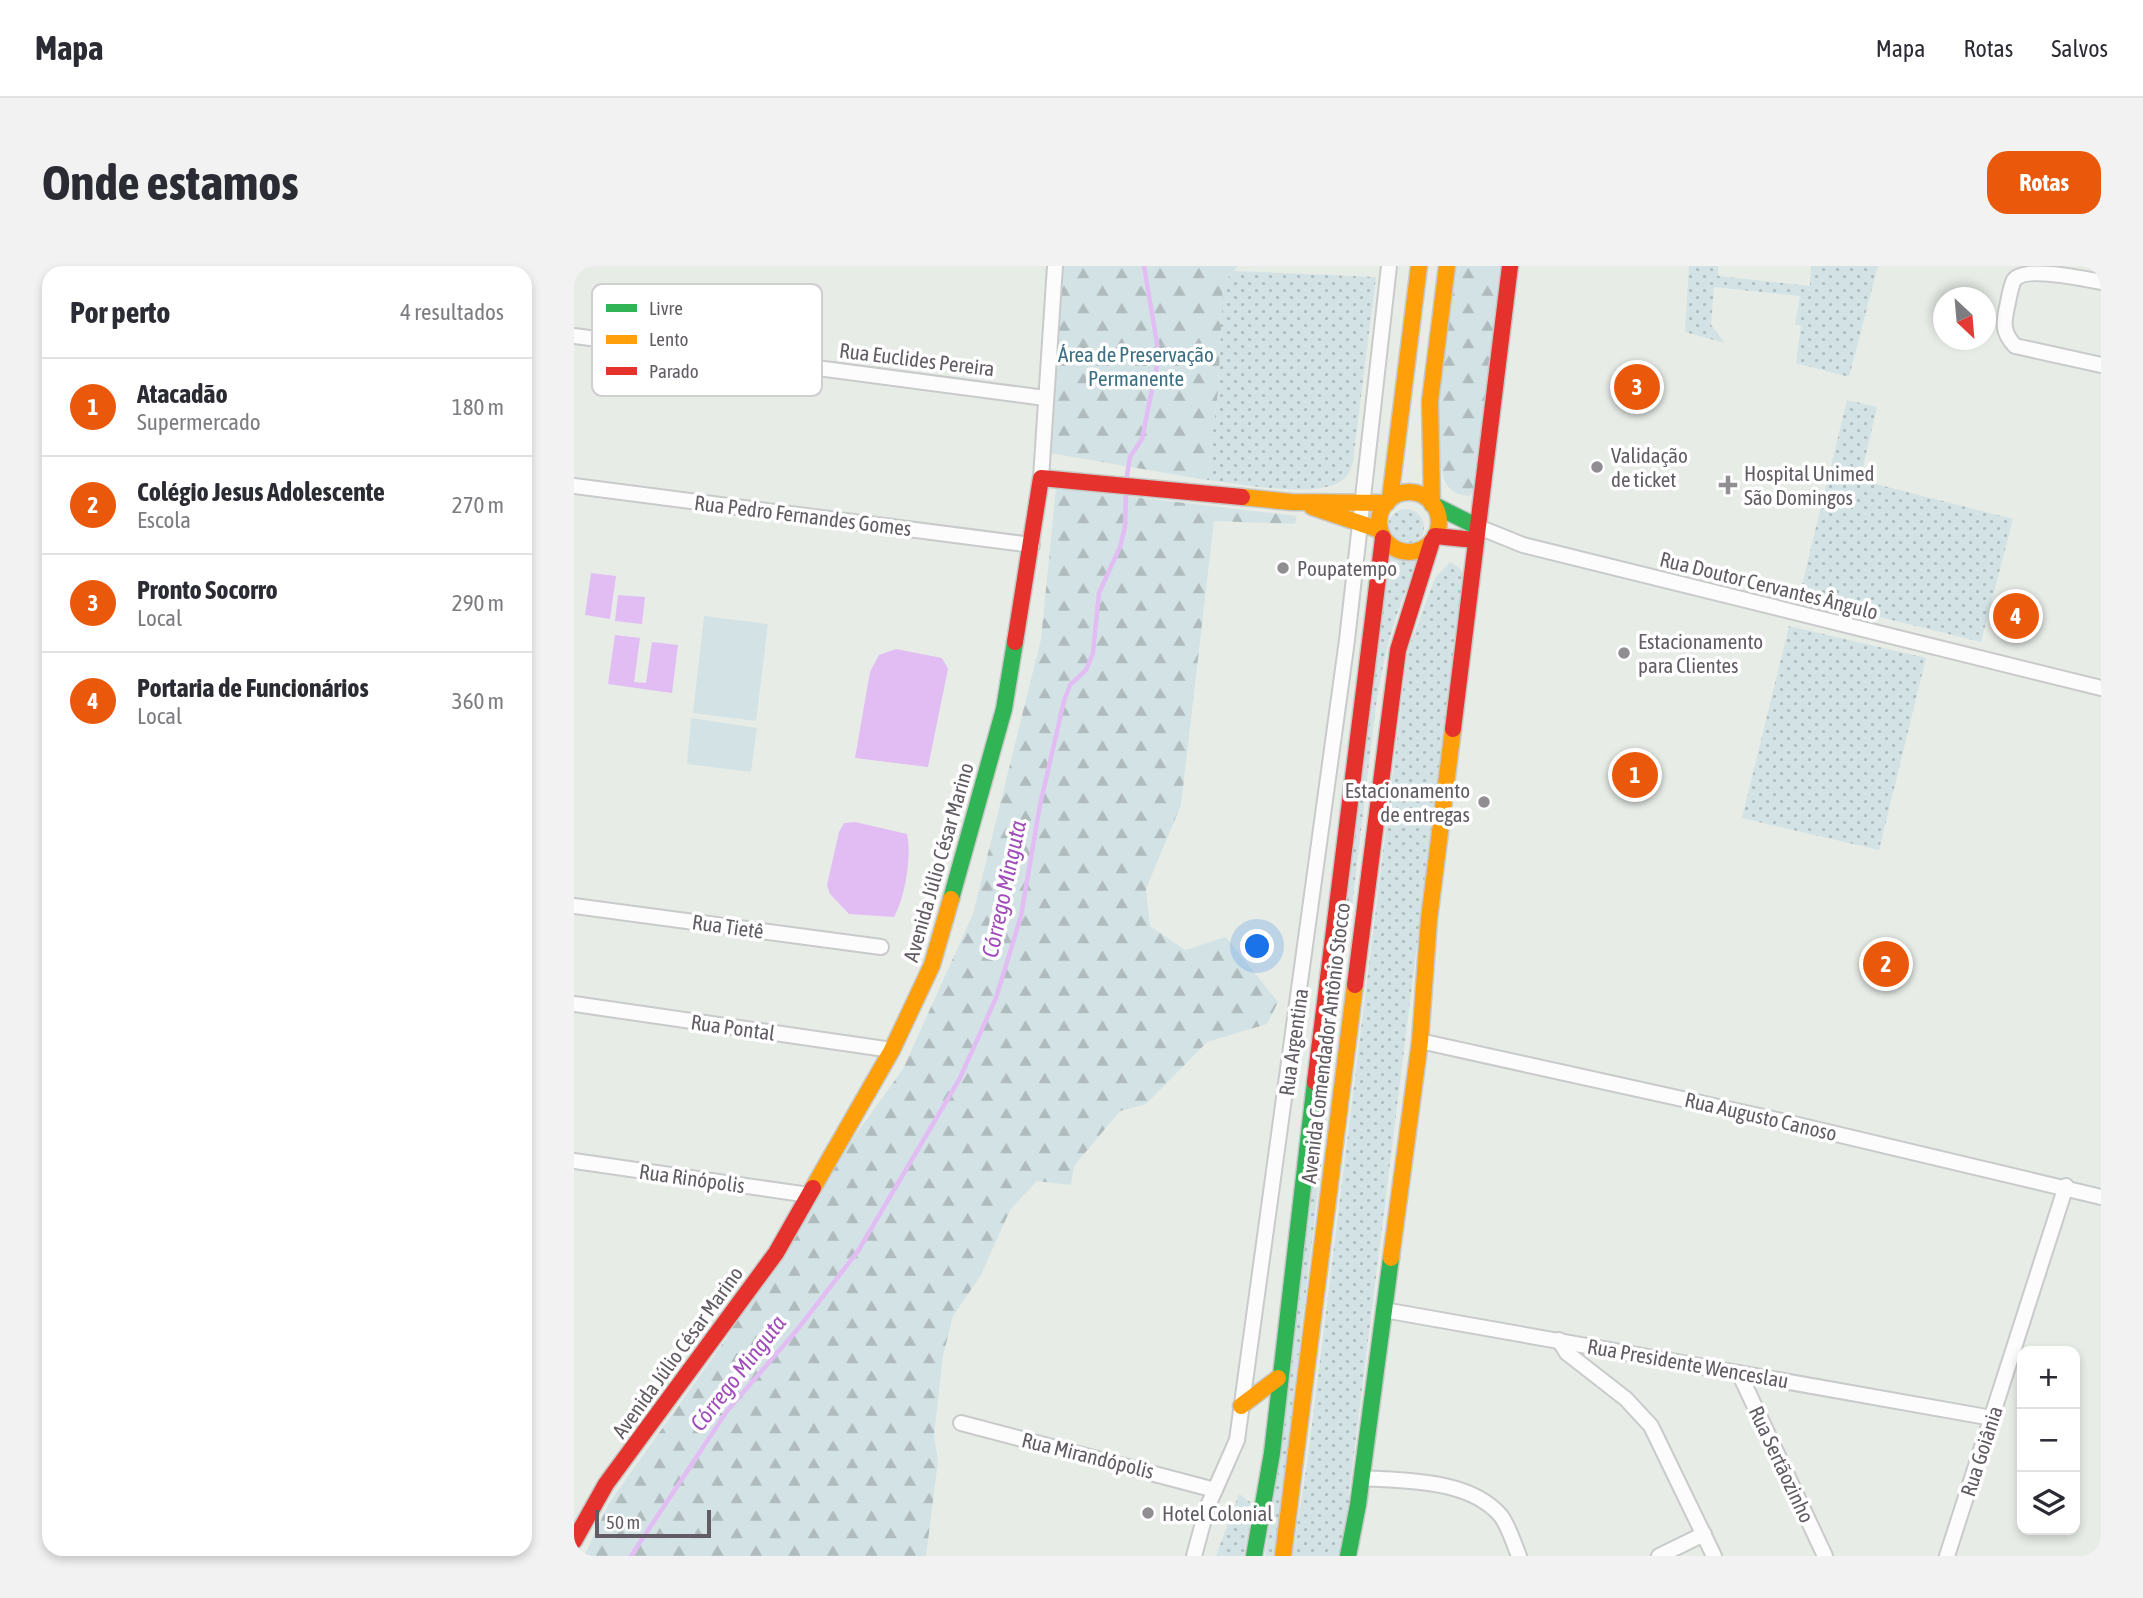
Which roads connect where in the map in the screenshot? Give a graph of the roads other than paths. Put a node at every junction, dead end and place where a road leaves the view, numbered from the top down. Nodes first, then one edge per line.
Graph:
1 (1055, 266) edge
2 (1389, 266) edge
3 (1419, 266) edge
4 (1447, 266) edge
5 (1510, 266) edge
6 (2101, 282) edge
7 (574, 336) edge
8 (592, 338) edge
9 (2101, 365) edge
10 (822, 369) edge
11 (1045, 398) junction
12 (1041, 478) junction
13 (574, 485) edge
14 (1363, 501) junction
15 (1389, 501) junction
16 (1291, 502) junction
17 (1433, 504) junction
18 (1361, 521) junction
19 (1476, 533) junction
20 (1382, 534) junction
21 (1434, 538) junction
22 (1032, 545) junction
23 (2101, 688) edge
24 (574, 906) edge
25 (881, 947) dead end
26 (574, 1004) edge
27 (1420, 1041) junction
28 (892, 1050) junction
29 (574, 1161) edge
30 (2066, 1186) junction
31 (809, 1195) junction
32 (2101, 1197) edge
33 (1384, 1310) junction
34 (1559, 1340) junction
35 (1739, 1373) junction
36 (1278, 1378) junction
37 (1241, 1406) junction
38 (1992, 1418) junction
39 (961, 1423) dead end
40 (1362, 1478) junction
41 (1215, 1490) junction
42 (1704, 1534) junction
43 (574, 1541) edge
44 (1194, 1556) edge
45 (1254, 1556) edge
46 (1283, 1556) edge
47 (1348, 1556) edge
48 (1519, 1556) edge
49 (1659, 1556) edge
50 (1714, 1556) edge
51 (1825, 1556) edge
52 (1947, 1556) edge

1 - 11 street, Avenida Júlio César Marino
2 - 14 street, Rua Argentina
3 - 15 street
4 - 17 street
5 - 19 street
6 - 9 street
7 - 8 street, Rua Euclides Pereira
10 - 11 street, Rua Euclides Pereira
11 - 12 street, Avenida Júlio César Marino
12 - 16 street
12 - 22 street, Avenida Júlio César Marino
13 - 22 street, Rua Pedro Fernandes Gomes
14 - 15 street
14 - 16 street
14 - 18 street, Rua Argentina
15 - 17 street
15 - 20 street
16 - 18 street
17 - 19 street
17 - 21 street
18 - 20 street
18 - 37 street, Rua Argentina
19 - 21 street
19 - 23 street, Rua Doutor Cervantes Ângulo
19 - 27 street
20 - 21 street
20 - 36 street, Avenida Comendador Antônio Stocco
21 - 46 street, Avenida Comendador Antônio Stocco
22 - 28 street, Avenida Júlio César Marino
24 - 25 street, Rua Tietê
26 - 28 street, Rua Pontal
27 - 30 street, Rua Augusto Canoso
27 - 33 street
28 - 31 street, Avenida Júlio César Marino
29 - 31 street, Rua Rinópolis
30 - 32 street, Rua Augusto Canoso
30 - 38 street, Rua Goiânia
31 - 43 street, Avenida Júlio César Marino
33 - 34 street, Rua Presidente Wenceslau
33 - 40 street
34 - 35 street, Rua Presidente Wenceslau
34 - 42 street
35 - 38 street, Rua Presidente Wenceslau
35 - 51 street, Rua Sertãozinho
36 - 37 street
36 - 45 street, Avenida Comendador Antônio Stocco
37 - 41 street, Rua Argentina
38 - 52 street, Rua Goiânia
39 - 41 street, Rua Mirandópolis
40 - 47 street
40 - 48 street
41 - 44 street, Rua Argentina
42 - 49 street
42 - 50 street

